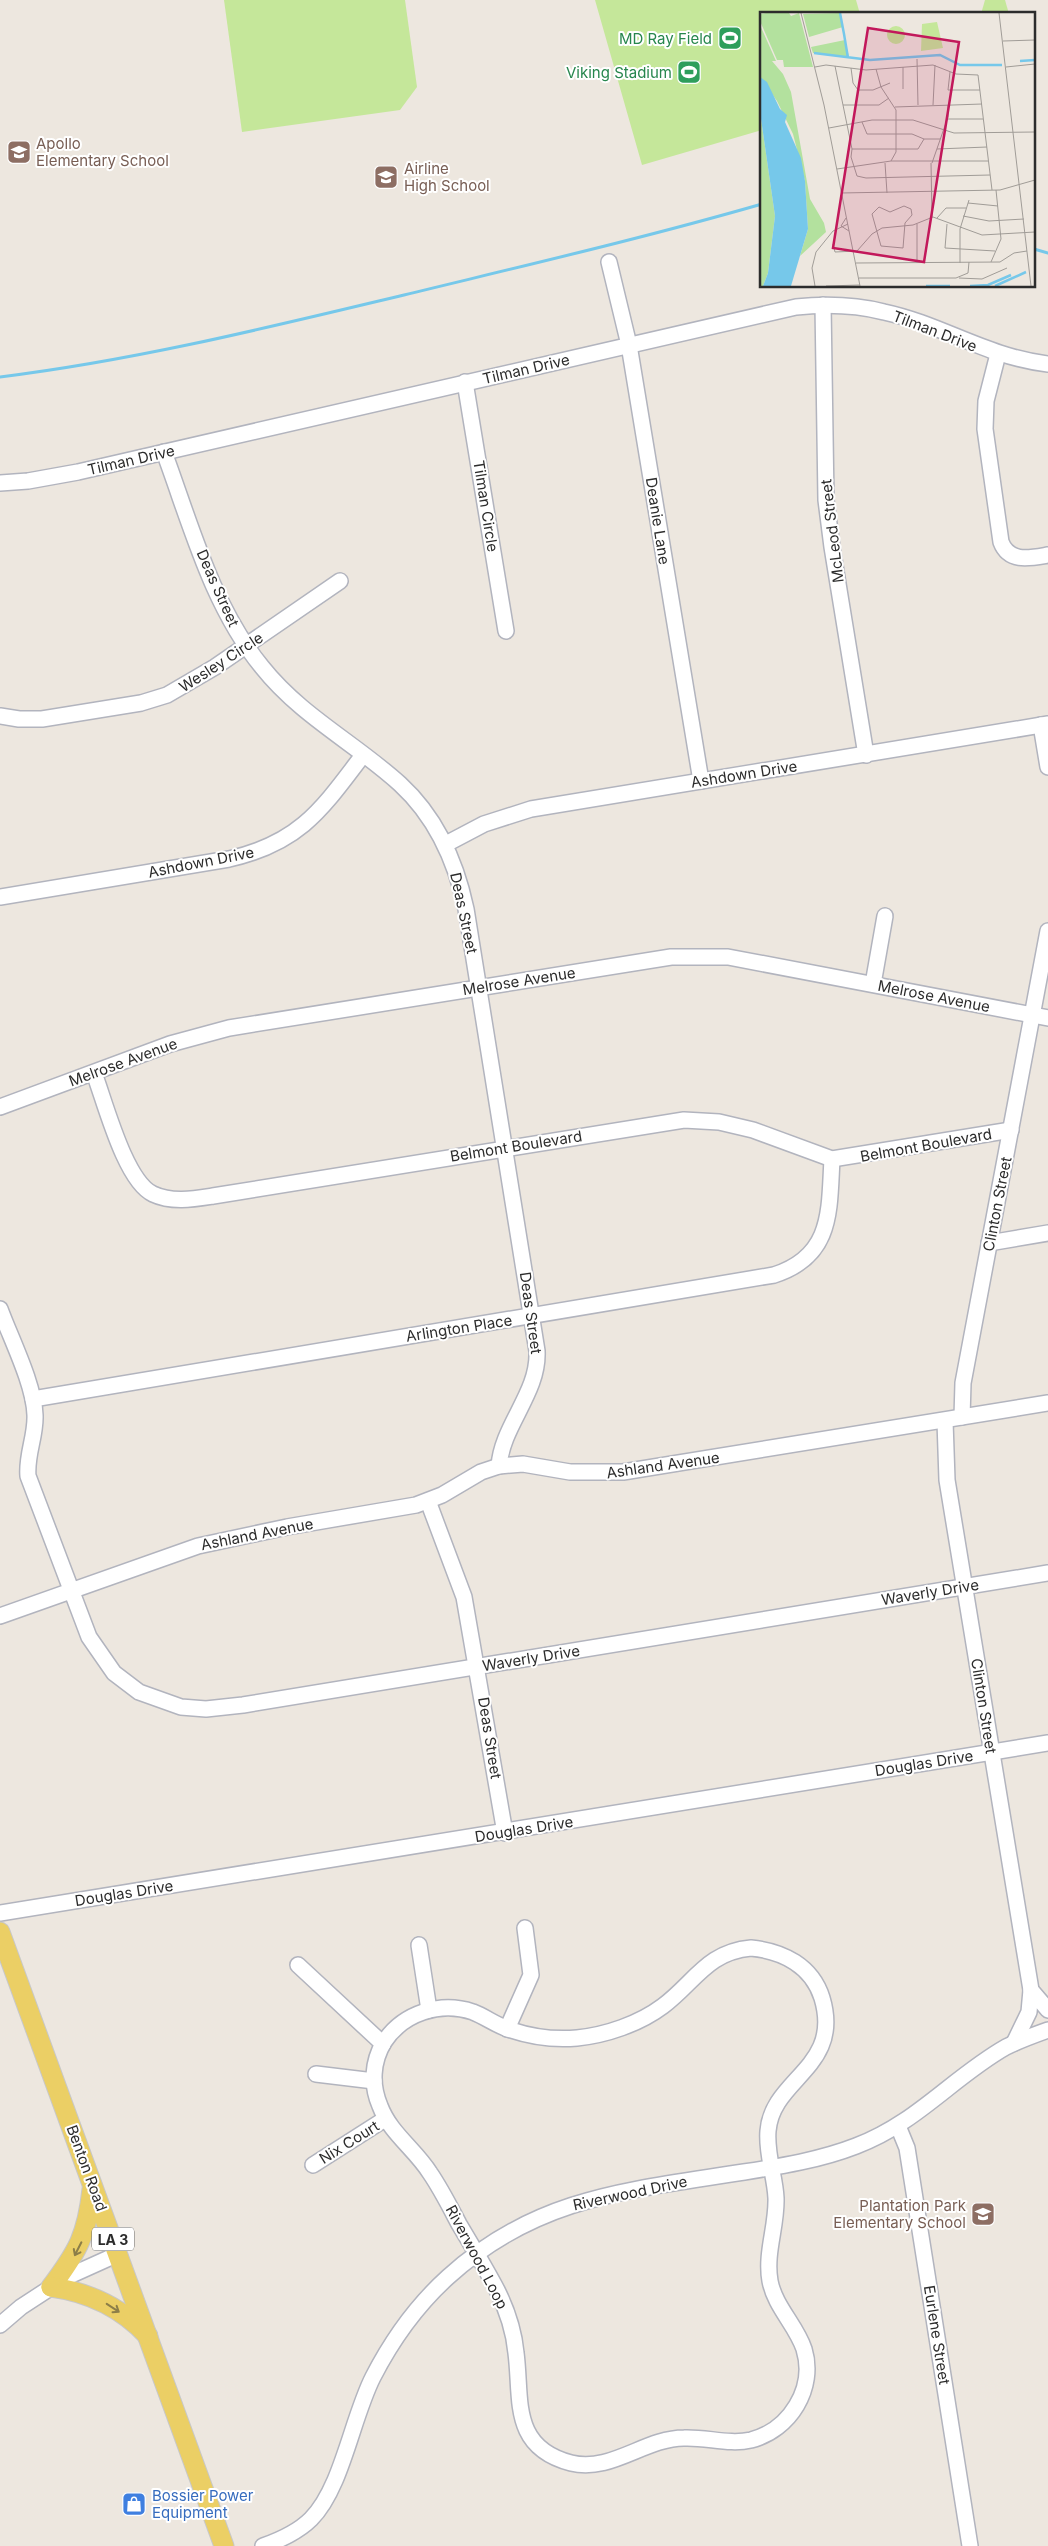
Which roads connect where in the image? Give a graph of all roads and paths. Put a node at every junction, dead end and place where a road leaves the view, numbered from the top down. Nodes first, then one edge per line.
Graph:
1 (609, 262) dead end
2 (823, 305) junction
3 (629, 345) junction
4 (998, 354) junction
5 (1048, 364) edge
6 (465, 382) junction
7 (164, 452) junction
8 (0, 483) edge
9 (1048, 555) edge
10 (340, 582) dead end
11 (506, 631) dead end
12 (246, 646) junction
13 (0, 716) edge
14 (1045, 725) edge
15 (363, 755) junction
16 (866, 755) junction
17 (1048, 767) edge
18 (701, 781) junction
19 (446, 844) junction
20 (0, 897) edge
21 (885, 916) dead end
22 (1048, 931) edge
23 (873, 984) junction
24 (479, 988) junction
25 (1032, 1015) junction
26 (1048, 1018) edge
27 (94, 1072) junction
28 (0, 1107) edge
29 (1011, 1130) junction
30 (504, 1148) junction
31 (832, 1159) junction
32 (1048, 1233) edge
33 (989, 1243) junction
34 (0, 1309) edge
35 (532, 1316) junction
36 (33, 1399) junction
37 (1048, 1403) edge
38 (962, 1417) junction
39 (945, 1420) junction
40 (499, 1466) junction
41 (428, 1501) junction
42 (1048, 1573) edge
43 (964, 1587) junction
44 (72, 1590) junction
45 (0, 1616) edge
46 (478, 1667) junction
47 (1048, 1743) edge
48 (992, 1752) junction
49 (505, 1832) junction
50 (0, 1913) edge
51 (525, 1928) dead end
52 (0, 1932) edge
53 (419, 1946) dead end
54 (298, 1965) dead end
55 (1031, 1990) junction
56 (429, 2010) junction
57 (1048, 2010) edge
58 (508, 2029) junction
59 (1048, 2030) edge
60 (1014, 2043) junction
61 (383, 2044) junction
62 (316, 2074) dead end
63 (374, 2081) junction
64 (385, 2119) junction
65 (898, 2126) junction
66 (312, 2165) dead end
67 (771, 2168) junction
68 (93, 2185) junction
69 (118, 2254) junction
70 (477, 2254) junction
71 (51, 2287) junction
72 (0, 2325) edge
73 (149, 2338) junction
74 (224, 2546) edge
75 (263, 2546) edge
76 (970, 2546) edge

1 - 3 street, Deanie Lane
2 - 3 street, Tilman Drive
2 - 4 street, Tilman Drive
2 - 16 street, McLeod Street
3 - 6 street, Tilman Drive
3 - 18 street, Deanie Lane
4 - 5 street, Tilman Drive
4 - 9 street
6 - 7 street, Tilman Drive
6 - 11 street, Tilman Circle
7 - 8 street, Tilman Drive
7 - 12 street, Deas Street
10 - 12 street, Wesley Circle
12 - 13 street, Wesley Circle
12 - 15 street, Deas Street
14 - 16 street, Ashdown Drive
14 - 17 street
15 - 19 street, Deas Street
15 - 20 street, Ashdown Drive
16 - 18 street, Ashdown Drive
18 - 19 street, Ashdown Drive
19 - 24 street, Deas Street
21 - 23 street
22 - 25 street, Clinton Street
23 - 24 street, Melrose Avenue
23 - 25 street, Melrose Avenue
24 - 27 street, Melrose Avenue
24 - 30 street, Deas Street
25 - 26 street, Melrose Avenue
25 - 29 street, Clinton Street
27 - 28 street, Melrose Avenue
27 - 30 street, Belmont Boulevard
29 - 31 street, Belmont Boulevard
29 - 33 street, Clinton Street
30 - 31 street, Belmont Boulevard
30 - 35 street, Deas Street
31 - 35 street, Arlington Place
32 - 33 street
33 - 38 street, Clinton Street
34 - 36 street, Waverly Drive
35 - 36 street, Arlington Place
35 - 40 street, Deas Street
36 - 44 street, Waverly Drive
37 - 38 street, Ashland Avenue
38 - 39 street, Ashland Avenue
39 - 40 street, Ashland Avenue
39 - 43 street, Clinton Street
40 - 41 street, Ashland Avenue
41 - 44 street, Ashland Avenue
41 - 46 street, Deas Street
42 - 43 street, Waverly Drive
43 - 46 street, Waverly Drive
43 - 48 street, Clinton Street
44 - 45 street, Ashland Avenue
44 - 46 street, Waverly Drive
46 - 49 street, Deas Street
47 - 48 street, Douglas Drive
48 - 49 street, Douglas Drive
48 - 55 street, Clinton Street
49 - 50 street, Douglas Drive
51 - 58 street
52 - 68 main road, Benton Road / LA 3
53 - 56 street
54 - 61 street
55 - 57 street
55 - 60 street, Clinton Street
56 - 58 street, Riverwood Loop
56 - 61 street, Riverwood Loop
58 - 67 street, Riverwood Loop
59 - 60 street, Riverwood Drive
60 - 65 street, Riverwood Drive
61 - 63 street, Riverwood Loop
62 - 63 street
63 - 64 street, Riverwood Loop
64 - 66 street, Nix Court
64 - 70 street, Riverwood Loop
65 - 67 street, Riverwood Drive
65 - 76 street, Eurlene Street
67 - 70 street, Riverwood Drive
67 - 70 street, Riverwood Loop
68 - 69 main road, Benton Road / LA 3
68 -> 71 main road
69 - 71 street
69 - 73 main road, Benton Road / LA 3
70 - 75 street, Riverwood Drive
71 - 72 street
71 -> 73 main road
73 - 74 main road, Benton Road / LA 3

